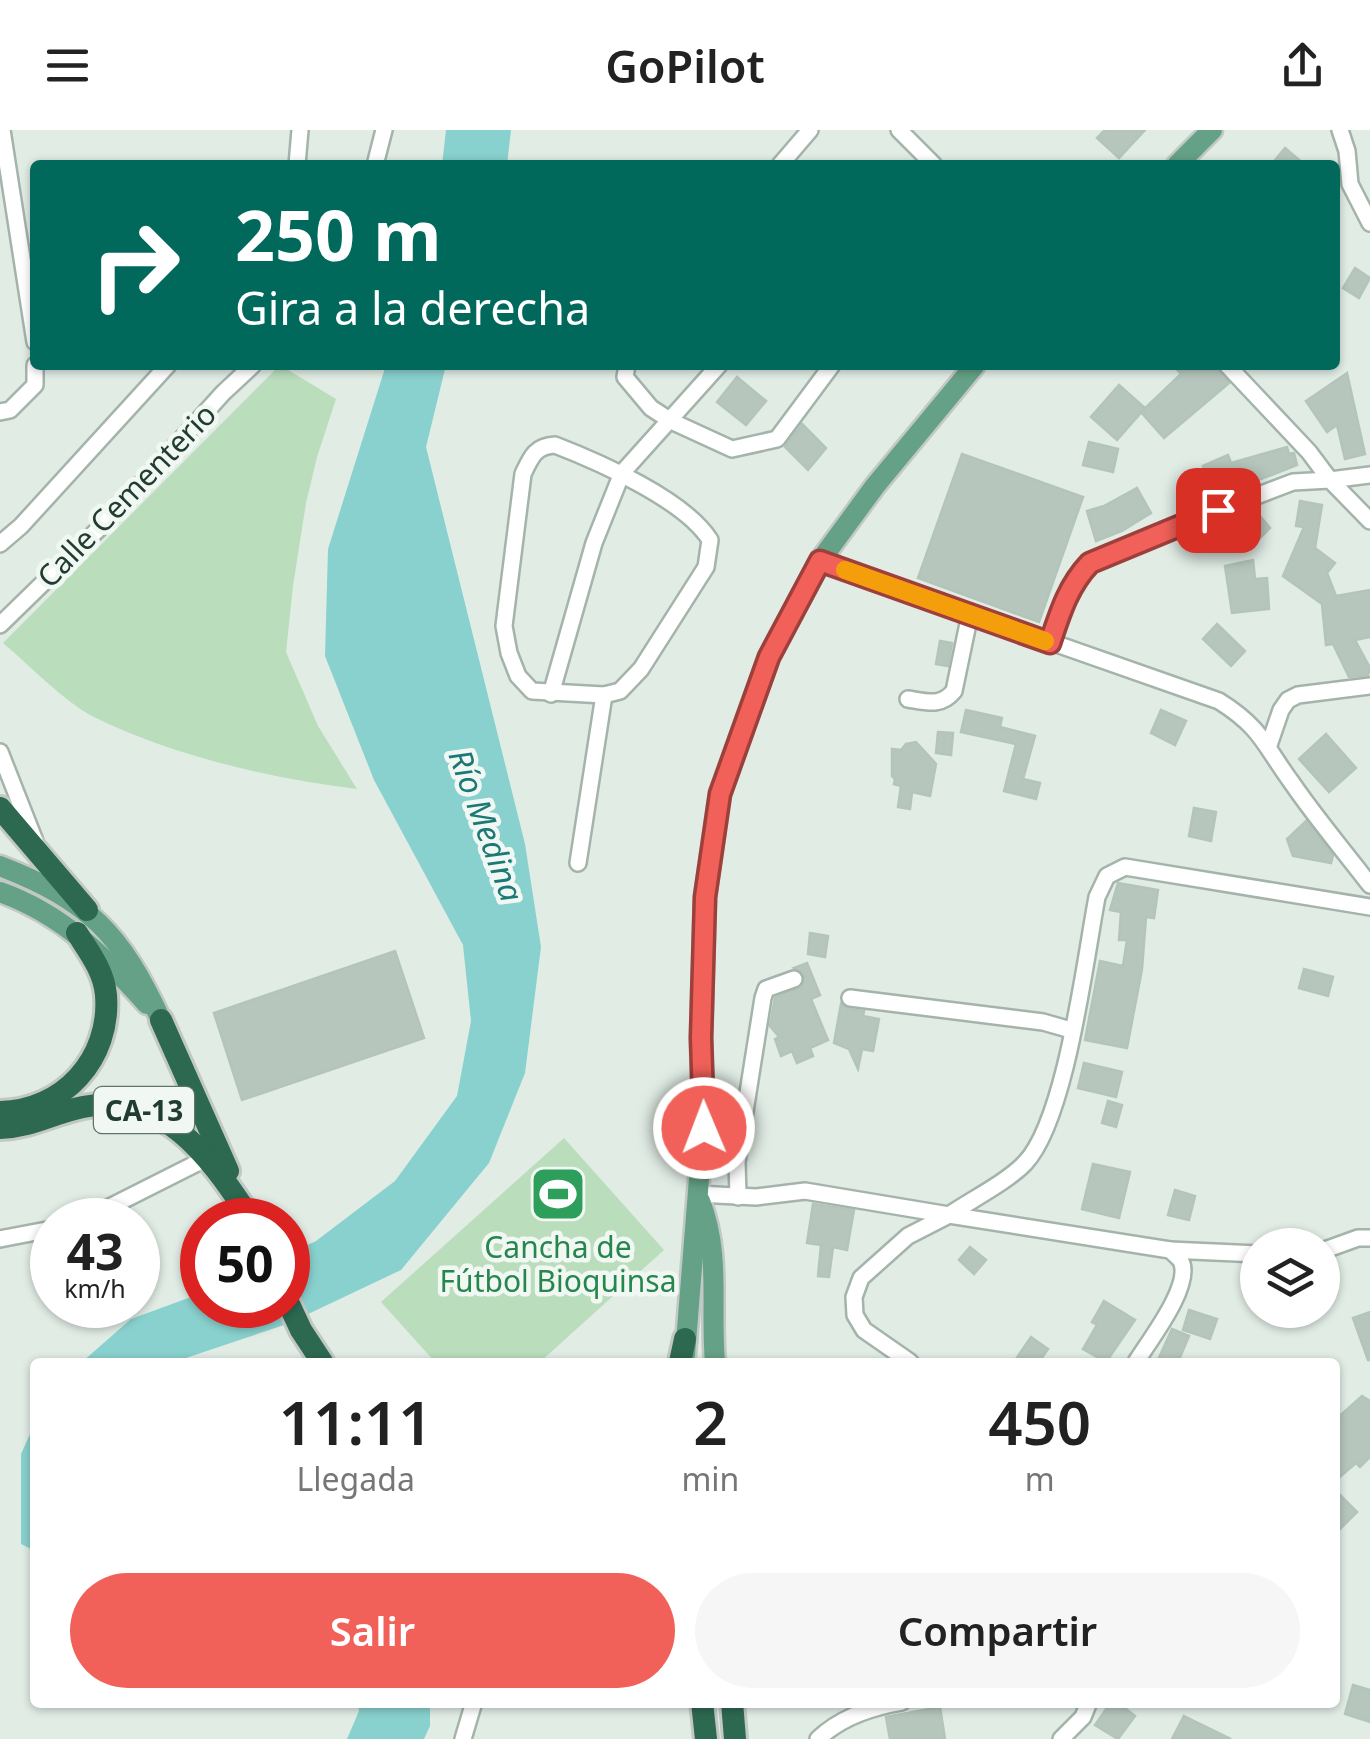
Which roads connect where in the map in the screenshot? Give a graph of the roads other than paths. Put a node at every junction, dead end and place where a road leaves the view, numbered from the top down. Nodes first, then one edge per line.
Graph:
1 (2, 130) edge
2 (300, 130) edge
3 (384, 130) edge
4 (810, 130) edge
5 (898, 130) edge
6 (1212, 130) edge
7 (1340, 130) edge
8 (297, 160) edge
9 (376, 160) edge
10 (784, 160) edge
11 (929, 160) edge
12 (1182, 160) edge
13 (1370, 223) edge
14 (30, 310) edge
15 (35, 370) edge
16 (163, 370) edge
17 (248, 370) edge
18 (626, 370) edge
19 (715, 370) edge
20 (828, 370) edge
21 (971, 370) edge
22 (1232, 370) edge
23 (0, 412) edge
24 (671, 421) junction
25 (622, 473) junction
26 (1370, 475) edge
27 (1330, 480) junction
28 (1370, 521) edge
29 (0, 544) edge
30 (820, 561) junction
31 (970, 614) junction
32 (0, 625) edge
33 (1050, 643) junction
34 (1370, 686) edge
35 (551, 694) junction
36 (604, 694) junction
37 (908, 699) dead end
38 (1269, 745) junction
39 (0, 752) edge
40 (0, 808) edge
41 (40, 854) junction
42 (578, 863) dead end
43 (0, 866) edge
44 (1370, 884) edge
45 (0, 892) edge
46 (1370, 907) edge
47 (87, 910) junction
48 (76, 933) junction
49 (794, 979) dead end
50 (850, 998) dead end
51 (161, 1020) junction
52 (1071, 1030) junction
53 (0, 1112) edge
54 (0, 1128) edge
55 (208, 1158) junction
56 (698, 1194) junction
57 (738, 1197) junction
58 (128, 1198) edge
59 (235, 1198) edge
60 (240, 1198) edge
61 (948, 1215) junction
62 (30, 1233) edge
63 (1370, 1238) edge
64 (0, 1239) edge
65 (1340, 1244) edge
66 (1170, 1250) junction
67 (1240, 1253) edge
68 (299, 1328) edge
69 (683, 1355) edge
70 (319, 1358) edge
71 (715, 1358) edge
72 (904, 1358) edge
73 (1138, 1358) edge
74 (472, 1708) edge
75 (703, 1708) edge
76 (732, 1708) edge
77 (874, 1708) edge
78 (1087, 1708) edge
79 (462, 1739) edge
80 (706, 1739) edge
81 (734, 1739) edge
82 (818, 1739) edge
83 (1060, 1739) edge

1 - 14 street
2 - 8 street
3 - 9 street
4 - 10 street
5 - 11 street
6 - 12 main road
7 - 13 street
15 - 23 street
16 - 29 street
17 - 32 street, Calle Cementerio
18 - 24 street
19 - 24 street
20 - 24 street
21 - 30 main road
22 - 27 street
24 - 25 street
25 - 35 street
25 - 35 street
25 - 36 street
26 - 27 street
27 - 28 street
27 - 33 street
30 - 31 street
30 - 56 main road
31 - 33 street
31 - 37 street
33 - 38 street
34 - 38 street
35 - 36 street
36 - 42 street
38 - 44 street
39 - 41 street
40 - 41 highway
41 - 47 highway
43 - 47 main road
45 - 48 main road
46 - 52 street
47 - 51 main road, CA-13
48 - 51 main road
48 - 53 highway
49 - 57 street
50 - 52 street
51 - 60 highway, CA-13
52 - 61 street
54 - 55 highway, CA-13
55 - 58 street
55 - 59 highway, CA-13
56 - 57 street
56 - 69 main road
56 - 71 main road
57 - 61 street
61 - 66 street
61 - 72 street
62 - 64 street
63 - 65 street
66 - 67 street
66 - 73 street
68 - 70 highway
74 - 79 street
75 - 80 highway
76 - 81 highway
77 - 82 street
78 - 83 street

